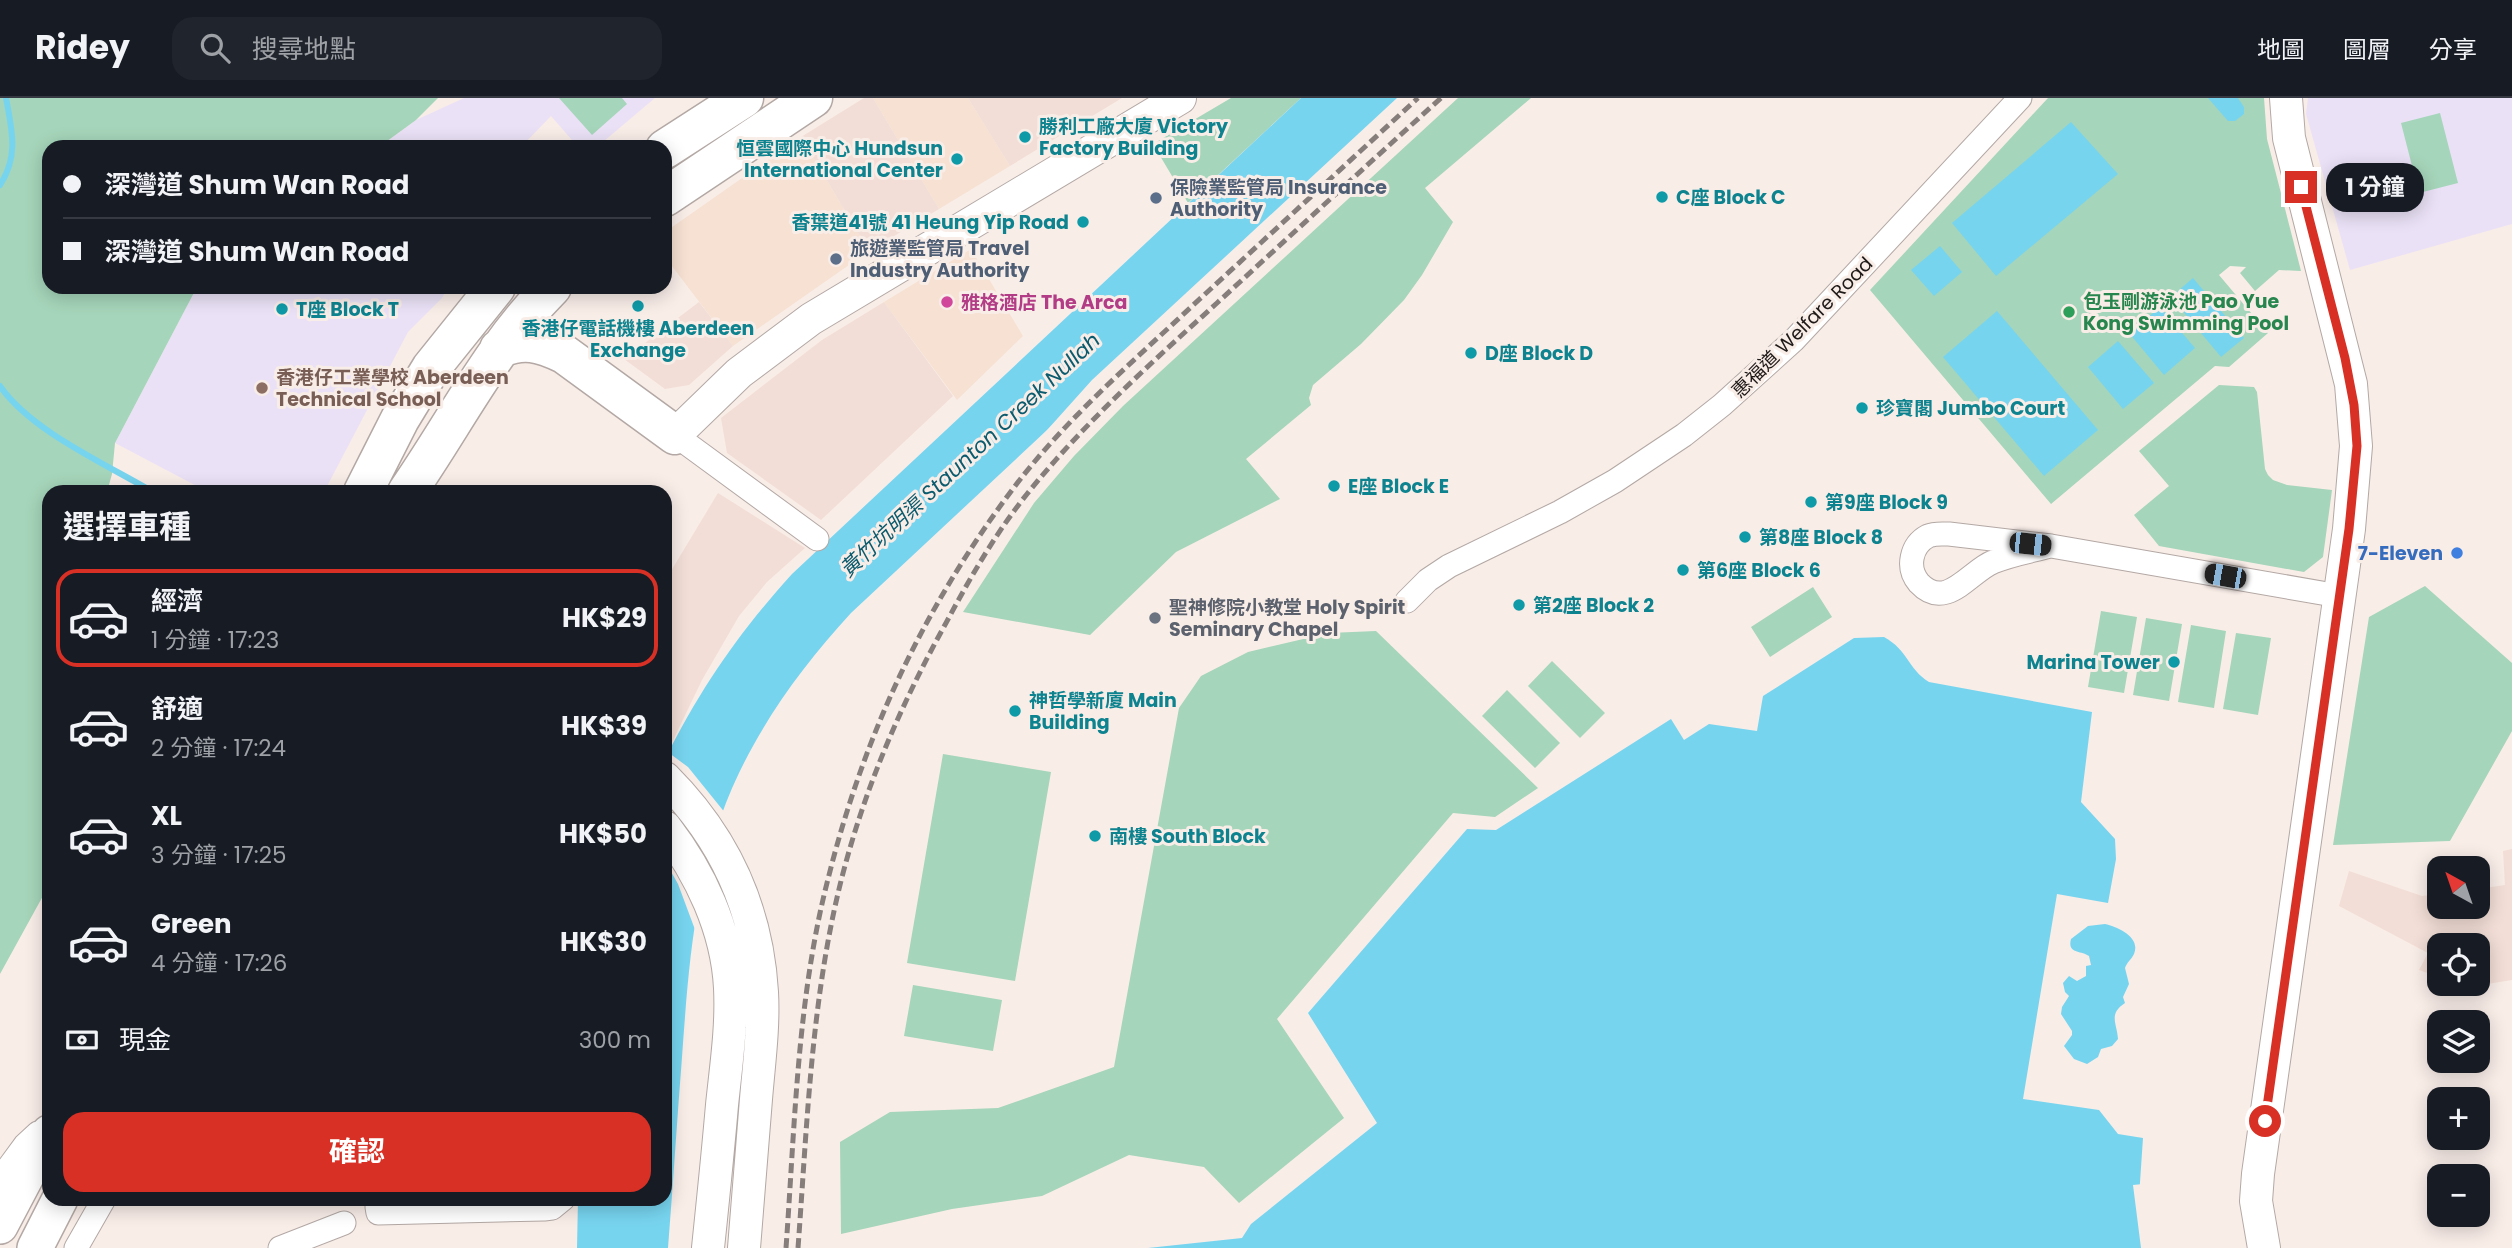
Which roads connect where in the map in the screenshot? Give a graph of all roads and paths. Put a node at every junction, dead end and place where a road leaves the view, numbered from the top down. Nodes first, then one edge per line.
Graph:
1 (744, 98) edge
2 (813, 98) edge
3 (1180, 98) edge
4 (2020, 98) edge
5 (2286, 98) edge
6 (672, 144) edge
7 (672, 192) edge
8 (490, 294) edge
9 (545, 294) edge
10 (564, 294) edge
11 (499, 349) junction
12 (564, 354) junction
13 (675, 436) junction
14 (428, 475) edge
15 (367, 485) edge
16 (817, 539) dead end
17 (2051, 546) junction
18 (2339, 596) junction
19 (1407, 601) dead end
20 (672, 786) edge
21 (672, 836) edge
22 (42, 1129) edge
23 (42, 1146) edge
24 (0, 1179) edge
25 (57, 1206) edge
26 (100, 1206) edge
27 (555, 1206) edge
28 (377, 1210) dead end
29 (344, 1223) dead end
30 (0, 1226) edge
31 (36, 1248) edge
32 (76, 1248) edge
33 (280, 1248) edge
34 (708, 1248) edge
35 (744, 1248) edge
36 (2264, 1248) edge

1 - 6 highway
2 - 7 highway
3 - 13 street
4 - 19 street, 惠福道 Welfare Road
5 - 18 street
8 - 15 highway
9 - 11 highway
10 - 12 highway
11 - 12 highway
11 - 14 highway
12 - 13 highway
13 - 16 street
17 - 17 street
17 - 18 street
18 - 36 street
20 - 35 street
21 - 34 street
22 - 24 street
23 - 30 main road
25 - 31 main road
26 - 32 street
27 - 28 street
29 - 33 street

